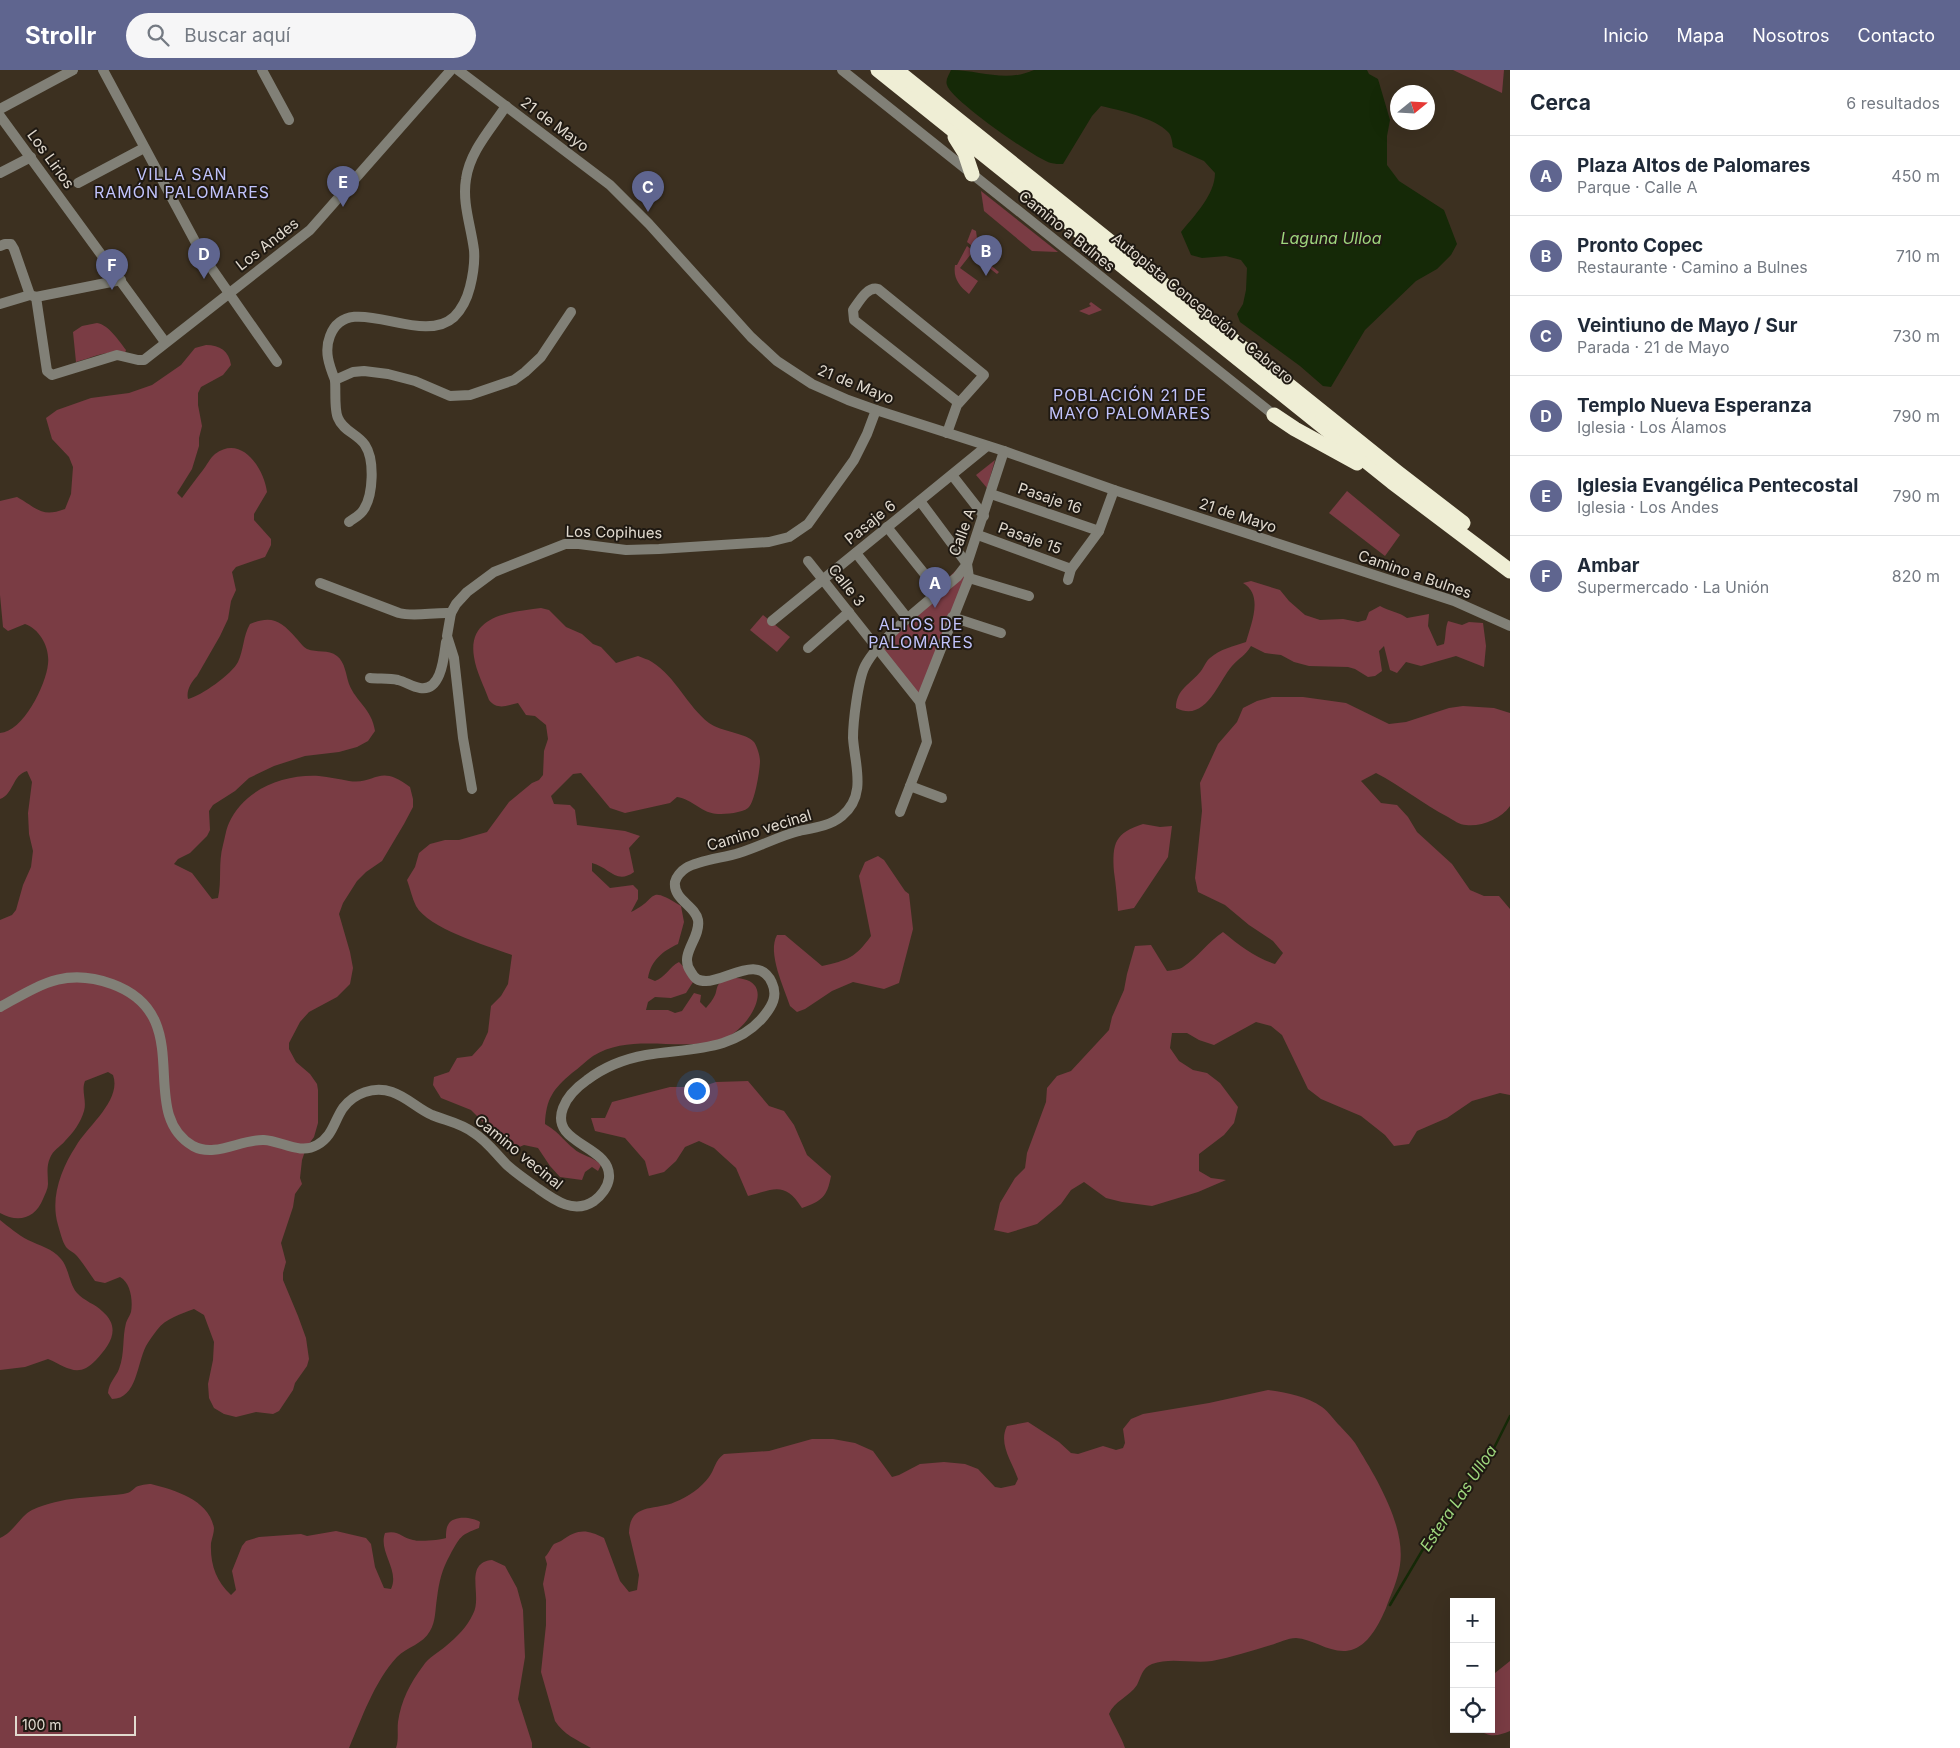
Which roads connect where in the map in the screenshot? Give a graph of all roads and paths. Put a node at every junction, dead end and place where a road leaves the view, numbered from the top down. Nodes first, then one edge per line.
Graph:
1 (73, 70) edge
2 (103, 70) edge
3 (262, 70) edge
4 (451, 70) edge
5 (458, 70) edge
6 (842, 70) edge
7 (878, 70) edge
8 (896, 70) edge
9 (2, 104) edge
10 (506, 106) junction
11 (0, 116) edge
12 (289, 120) dead end
13 (945, 124) junction
14 (144, 148) junction
15 (31, 157) junction
16 (0, 173) edge
17 (972, 174) junction
18 (78, 183) dead end
19 (0, 246) edge
20 (121, 280) junction
21 (229, 294) junction
22 (33, 296) junction
23 (0, 304) edge
24 (571, 312) dead end
25 (165, 342) junction
26 (277, 362) dead end
27 (335, 380) junction
28 (959, 403) junction
29 (876, 410) junction
30 (1274, 415) joint
31 (947, 433) junction
32 (987, 446) junction
33 (1004, 451) junction
34 (952, 475) junction
35 (1392, 482) junction
36 (1114, 490) junction
37 (991, 494) junction
38 (920, 501) junction
39 (984, 516) junction
40 (349, 522) dead end
41 (887, 527) junction
42 (1098, 531) junction
43 (978, 535) junction
44 (856, 552) junction
45 (1310, 554) joint
46 (1510, 558) edge
47 (808, 561) dead end
48 (967, 564) junction
49 (1071, 569) junction
50 (1510, 570) edge
51 (969, 578) junction
52 (823, 580) junction
53 (1068, 580) dead end
54 (320, 583) dead end
55 (939, 592) junction
56 (1030, 596) dead end
57 (849, 612) junction
58 (451, 613) junction
59 (952, 617) junction
60 (908, 619) junction
61 (772, 621) dead end
62 (1510, 626) edge
63 (1002, 633) dead end
64 (447, 636) junction
65 (808, 648) dead end
66 (877, 648) junction
67 (370, 678) dead end
68 (920, 702) junction
69 (910, 786) junction
70 (472, 789) dead end
71 (942, 798) dead end
72 (900, 812) dead end
73 (0, 1007) edge

1 - 9 street
2 - 14 street
3 - 12 street
4 - 21 street, Los Andes
5 - 10 street, 21 de Mayo
6 - 17 street, Camino a Bulnes
7 - 13 highway, Autopista Concepción - Cabrero
8 - 46 highway, Autopista Concepción - Cabrero
10 - 27 street
10 - 29 street, 21 de Mayo
11 - 15 street, Los Lirios
13 - 17 highway
13 - 35 highway, Autopista Concepción - Cabrero
14 - 18 street
14 - 21 street
15 - 16 street
15 - 20 street, Los Lirios
17 - 30 street, Camino a Bulnes
19 - 22 street
20 - 22 street
20 - 25 street, Los Lirios
21 - 25 street, Los Andes
21 - 26 street
22 - 23 street
22 - 25 street, Los Andes
24 - 27 street
27 - 40 street
28 - 28 street
28 - 31 street
29 - 31 street, 21 de Mayo
29 - 58 street, Los Copihues
30 - 35 highway
31 - 32 street, 21 de Mayo
32 - 33 street, 21 de Mayo
32 - 34 street, Pasaje 6
33 - 36 street, 21 de Mayo
33 - 37 street, Calle A
34 - 38 street, Pasaje 6
34 - 39 street
35 - 50 highway, Autopista Concepción - Cabrero
36 - 42 street
36 - 45 street, 21 de Mayo
37 - 39 street, Calle A
37 - 42 street, Pasaje 16
38 - 41 street, Pasaje 6
38 - 48 street
39 - 43 street, Calle A
41 - 44 street, Pasaje 6
41 - 55 street
42 - 49 street
43 - 48 street, Calle A
43 - 49 street, Pasaje 15
44 - 52 street, Pasaje 6
44 - 60 street
45 - 62 street, Camino a Bulnes
47 - 52 street, Calle 3
48 - 51 street
48 - 55 street, Calle A
49 - 53 street
51 - 56 street
51 - 59 street
52 - 57 street, Calle 3
52 - 61 street, Pasaje 6
54 - 58 street
55 - 60 street, Calle A
57 - 65 street
57 - 66 street, Calle 3
58 - 64 street, Los Copihues
59 - 63 street
59 - 68 street
60 - 66 street, Calle A
64 - 67 street
64 - 70 street, Los Copihues
66 - 68 street, Calle 3
66 - 73 street, Camino vecinal
68 - 69 street, Calle 3
69 - 71 street
69 - 72 street, Calle 3

